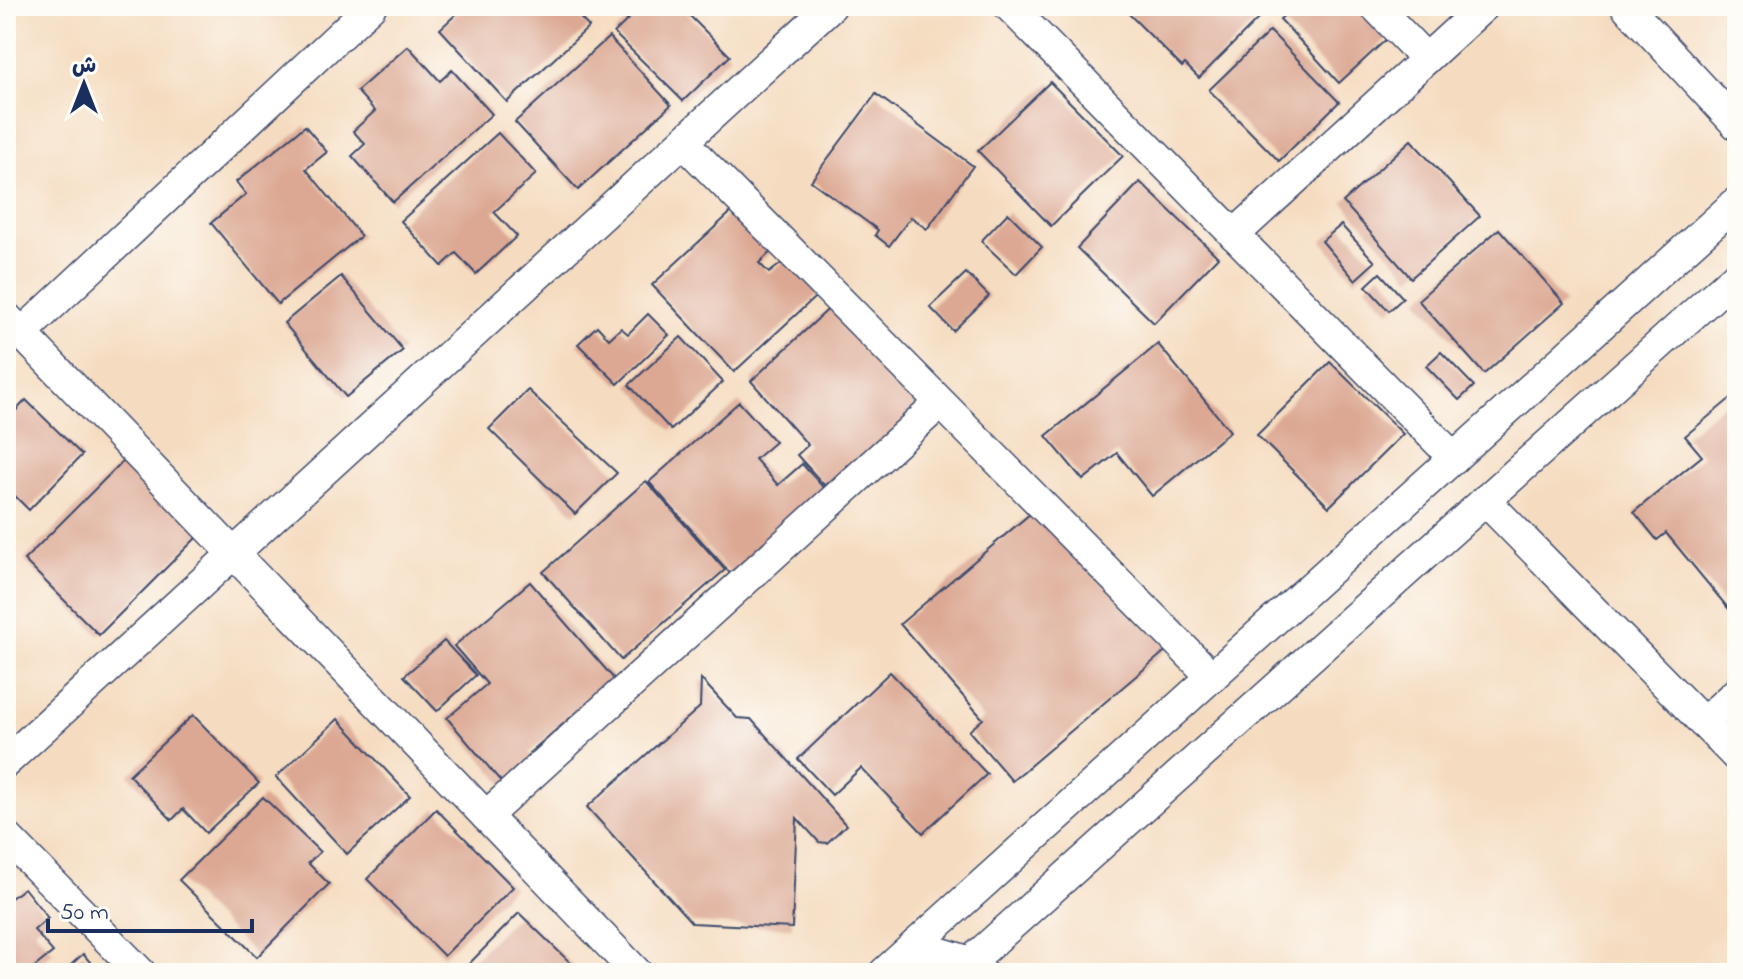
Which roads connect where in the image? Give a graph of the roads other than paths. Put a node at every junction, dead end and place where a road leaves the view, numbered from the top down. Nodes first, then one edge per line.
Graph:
1 (371, 6) edge
2 (831, 6) edge
3 (1009, 6) edge
4 (1375, 6) edge
5 (1484, 6) edge
6 (1626, 6) edge
7 (1426, 59) junction
8 (1737, 125) edge
9 (683, 142) junction
10 (1737, 202) edge
11 (1234, 235) junction
12 (1737, 275) edge
13 (14, 325) edge
14 (940, 403) junction
15 (1454, 458) junction
16 (1485, 500) junction
17 (235, 555) junction
18 (1212, 677) junction
19 (1737, 692) edge
20 (1703, 723) junction
21 (1737, 757) edge
22 (6, 762) edge
23 (486, 816) junction
24 (6, 836) edge
25 (919, 959) edge
26 (970, 969) edge
27 (141, 973) edge
28 (637, 973) edge
29 (884, 973) edge

1 - 13 street
2 - 9 street
3 - 11 street
4 - 7 street
5 - 7 street
6 - 8 street
7 - 11 street
9 - 14 street
9 - 17 street
10 - 15 street
11 - 15 street
12 - 16 street
13 - 17 street
14 - 18 street
14 - 23 street
15 - 18 street
16 - 20 street
16 - 26 street
17 - 22 street
17 - 23 street
18 - 25 street
19 - 20 street
20 - 21 street
23 - 28 street
24 - 27 street
25 - 26 street
25 - 29 street

